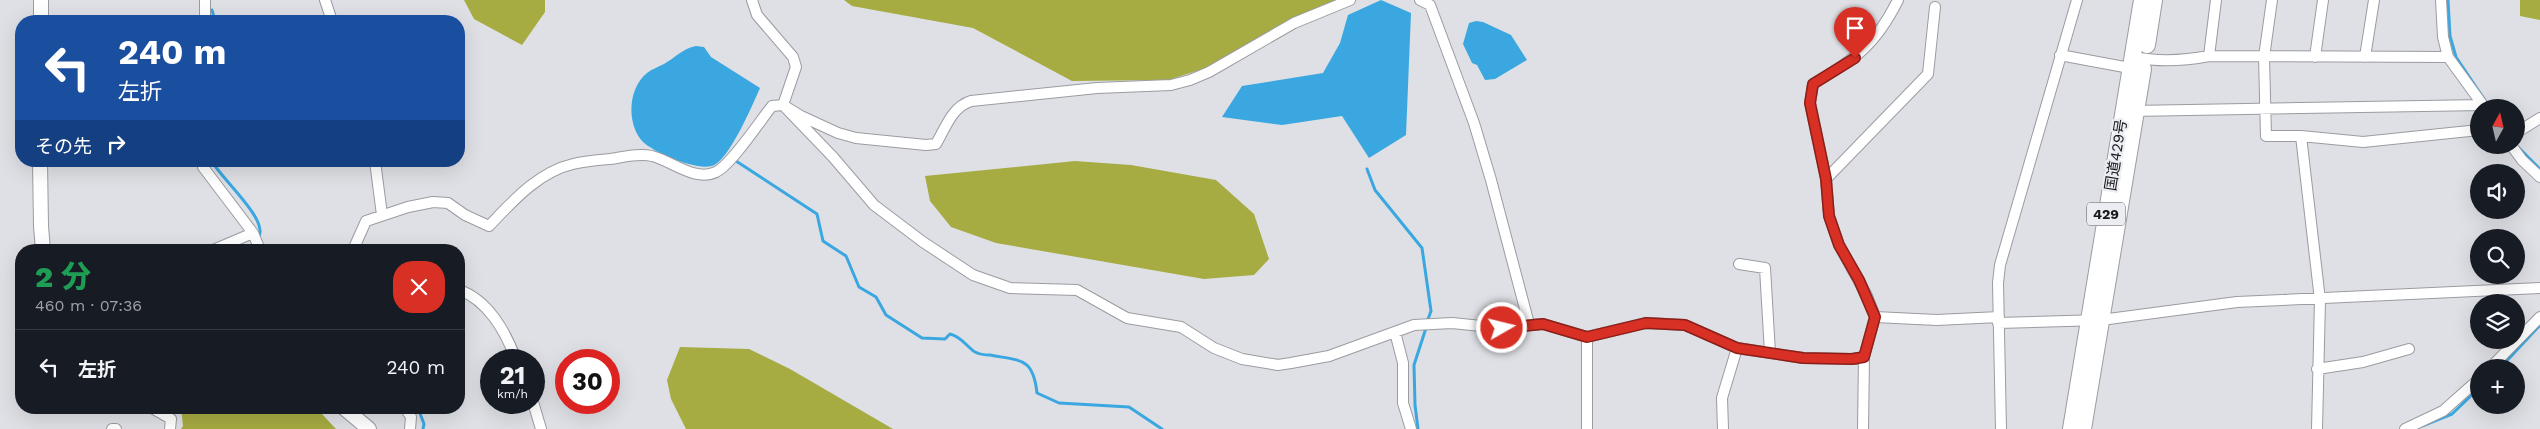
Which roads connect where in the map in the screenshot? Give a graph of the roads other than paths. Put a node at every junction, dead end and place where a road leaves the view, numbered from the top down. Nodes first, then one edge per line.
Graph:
1 (41, 0) edge
2 (205, 0) edge
3 (326, 0) edge
4 (752, 0) edge
5 (1350, 0) edge
6 (1420, 0) edge
7 (1898, 0) edge
8 (2077, 0) edge
9 (2142, 0) edge
10 (2154, 0) edge
11 (2216, 0) edge
12 (2272, 0) edge
13 (2324, 0) edge
14 (2374, 0) edge
15 (2442, 0) edge
16 (1935, 8) dead end
17 (41, 15) edge
18 (204, 15) edge
19 (330, 15) edge
20 (2060, 55) junction
21 (2209, 56) junction
22 (2448, 56) junction
23 (2264, 57) junction
24 (2365, 57) junction
25 (2315, 58) junction
26 (2138, 64) junction
27 (2479, 99) edge
28 (783, 105) junction
29 (2470, 106) edge
30 (2266, 110) junction
31 (2130, 111) junction
32 (2540, 118) edge
33 (2525, 127) edge
34 (2470, 131) edge
35 (2301, 136) junction
36 (2518, 154) edge
37 (40, 167) edge
38 (203, 167) edge
39 (376, 167) edge
40 (2540, 177) edge
41 (1826, 179) junction
42 (382, 215) junction
43 (257, 242) edge
44 (42, 244) edge
45 (356, 244) edge
46 (1739, 264) dead end
47 (2540, 288) edge
48 (465, 293) edge
49 (2320, 300) junction
50 (1875, 317) junction
51 (2540, 317) edge
52 (1999, 320) junction
53 (2095, 320) junction
54 (1529, 324) junction
55 (1395, 332) junction
56 (1587, 337) junction
57 (1737, 348) junction
58 (512, 349) edge
59 (2408, 349) dead end
60 (1770, 353) junction
61 (1864, 357) junction
62 (2499, 359) edge
63 (2318, 369) junction
64 (2470, 387) edge
65 (162, 414) edge
66 (351, 414) edge
67 (409, 414) edge
68 (537, 414) edge
69 (170, 429) edge
70 (369, 429) edge
71 (410, 429) edge
72 (541, 429) edge
73 (1411, 429) edge
74 (1586, 429) edge
75 (1723, 429) edge
76 (1863, 429) edge
77 (2001, 429) edge
78 (2071, 429) edge
79 (2083, 429) edge
80 (2317, 429) edge
81 (2405, 429) edge

1 - 17 main road
2 - 18 street
3 - 19 street
4 - 28 street
5 - 28 street
6 - 54 street
7 - 41 street
8 - 20 street
9 - 26 highway, 国道429号 / 429
10 - 26 highway, 国道429号 / 429
11 - 21 street
12 - 23 street
13 - 25 street
14 - 24 street
15 - 22 street
16 - 41 street
20 - 26 street
20 - 52 street
21 - 23 street
21 - 26 street
22 - 24 street
22 - 27 street
23 - 25 street
23 - 30 street
24 - 25 street
26 - 31 highway, 国道429号 / 429
28 - 42 street
28 - 55 street
29 - 30 street
30 - 31 street
30 - 35 street
31 - 53 highway, 国道429号 / 429
32 - 33 street
34 - 35 street
35 - 49 street
36 - 40 street
37 - 44 main road
38 - 43 street
39 - 42 street
41 - 50 street
42 - 45 street
46 - 60 street
47 - 49 street
48 - 58 street
49 - 53 street
49 - 63 street
50 - 52 street
50 - 61 street
51 - 62 street
52 - 53 street
52 - 77 street
53 - 78 highway, 国道429号 / 429
53 - 79 highway, 国道429号 / 429
54 - 55 street
54 - 56 street
55 - 73 street
56 - 57 street
56 - 74 street
57 - 60 street
57 - 75 street
59 - 63 street
60 - 61 street
61 - 76 street
63 - 80 street
64 - 81 street
65 - 69 street
66 - 70 main road
67 - 71 street
68 - 72 street

